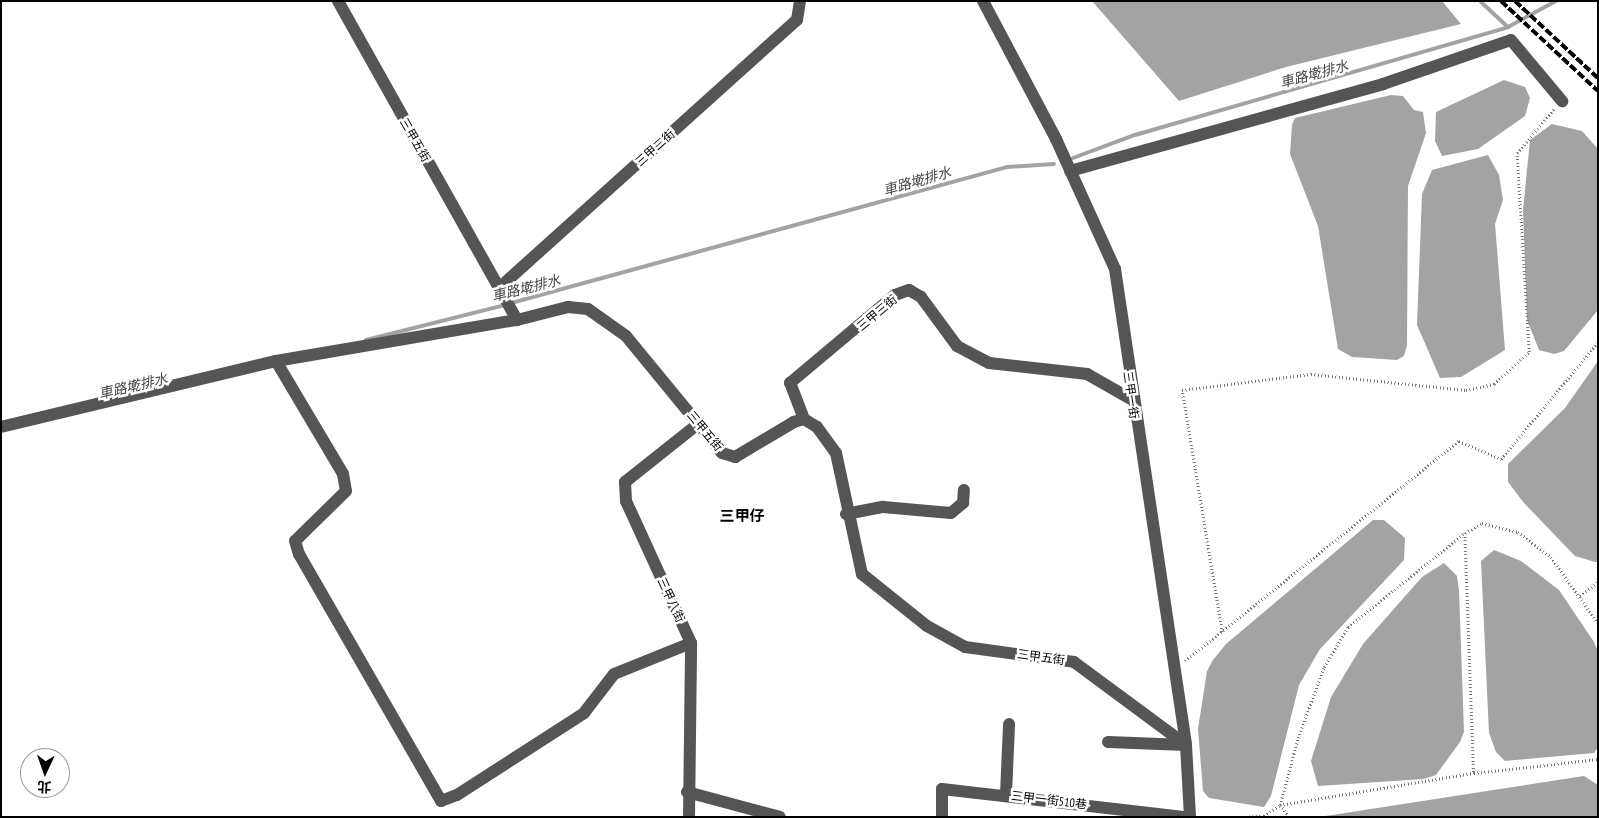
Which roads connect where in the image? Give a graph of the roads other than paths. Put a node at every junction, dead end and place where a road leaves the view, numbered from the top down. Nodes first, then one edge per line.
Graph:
1 (338, 1) edge
2 (800, 1) edge
3 (983, 1) edge
4 (1562, 101) road end
5 (1070, 171) junction
6 (499, 288) junction
7 (517, 320) junction
8 (276, 361) junction
9 (1131, 399) junction
10 (804, 419) junction
11 (698, 424) junction
12 (1, 427) edge
13 (964, 490) dead end
14 (846, 514) junction
15 (691, 642) junction
16 (1009, 724) dead end
17 (1108, 742) dead end
18 (1186, 745) junction
19 (687, 792) junction
20 (1006, 794) junction
21 (688, 817) edge
22 (780, 817) edge
23 (942, 817) edge
24 (1183, 817) edge
25 (1190, 817) edge

1 - 6 street, 三甲五街
2 - 6 street, 三甲二街
3 - 5 street, 三甲一街
4 - 5 street
5 - 9 street, 三甲一街
6 - 7 street, 三甲五街
7 - 8 street
7 - 11 street, 三甲五街
8 - 12 street
8 - 15 street
9 - 10 street, 三甲三街
9 - 18 street, 三甲一街
10 - 11 street, 三甲五街
10 - 14 street, 三甲五街
11 - 15 street, 三甲八街
13 - 14 street
14 - 18 street, 三甲五街
15 - 19 street, 三甲八街
16 - 20 street
17 - 18 street
18 - 25 street, 三甲一街
19 - 21 street, 三甲八街
19 - 22 street
20 - 23 street, 三甲一街510巷
20 - 24 street, 三甲一街510巷

